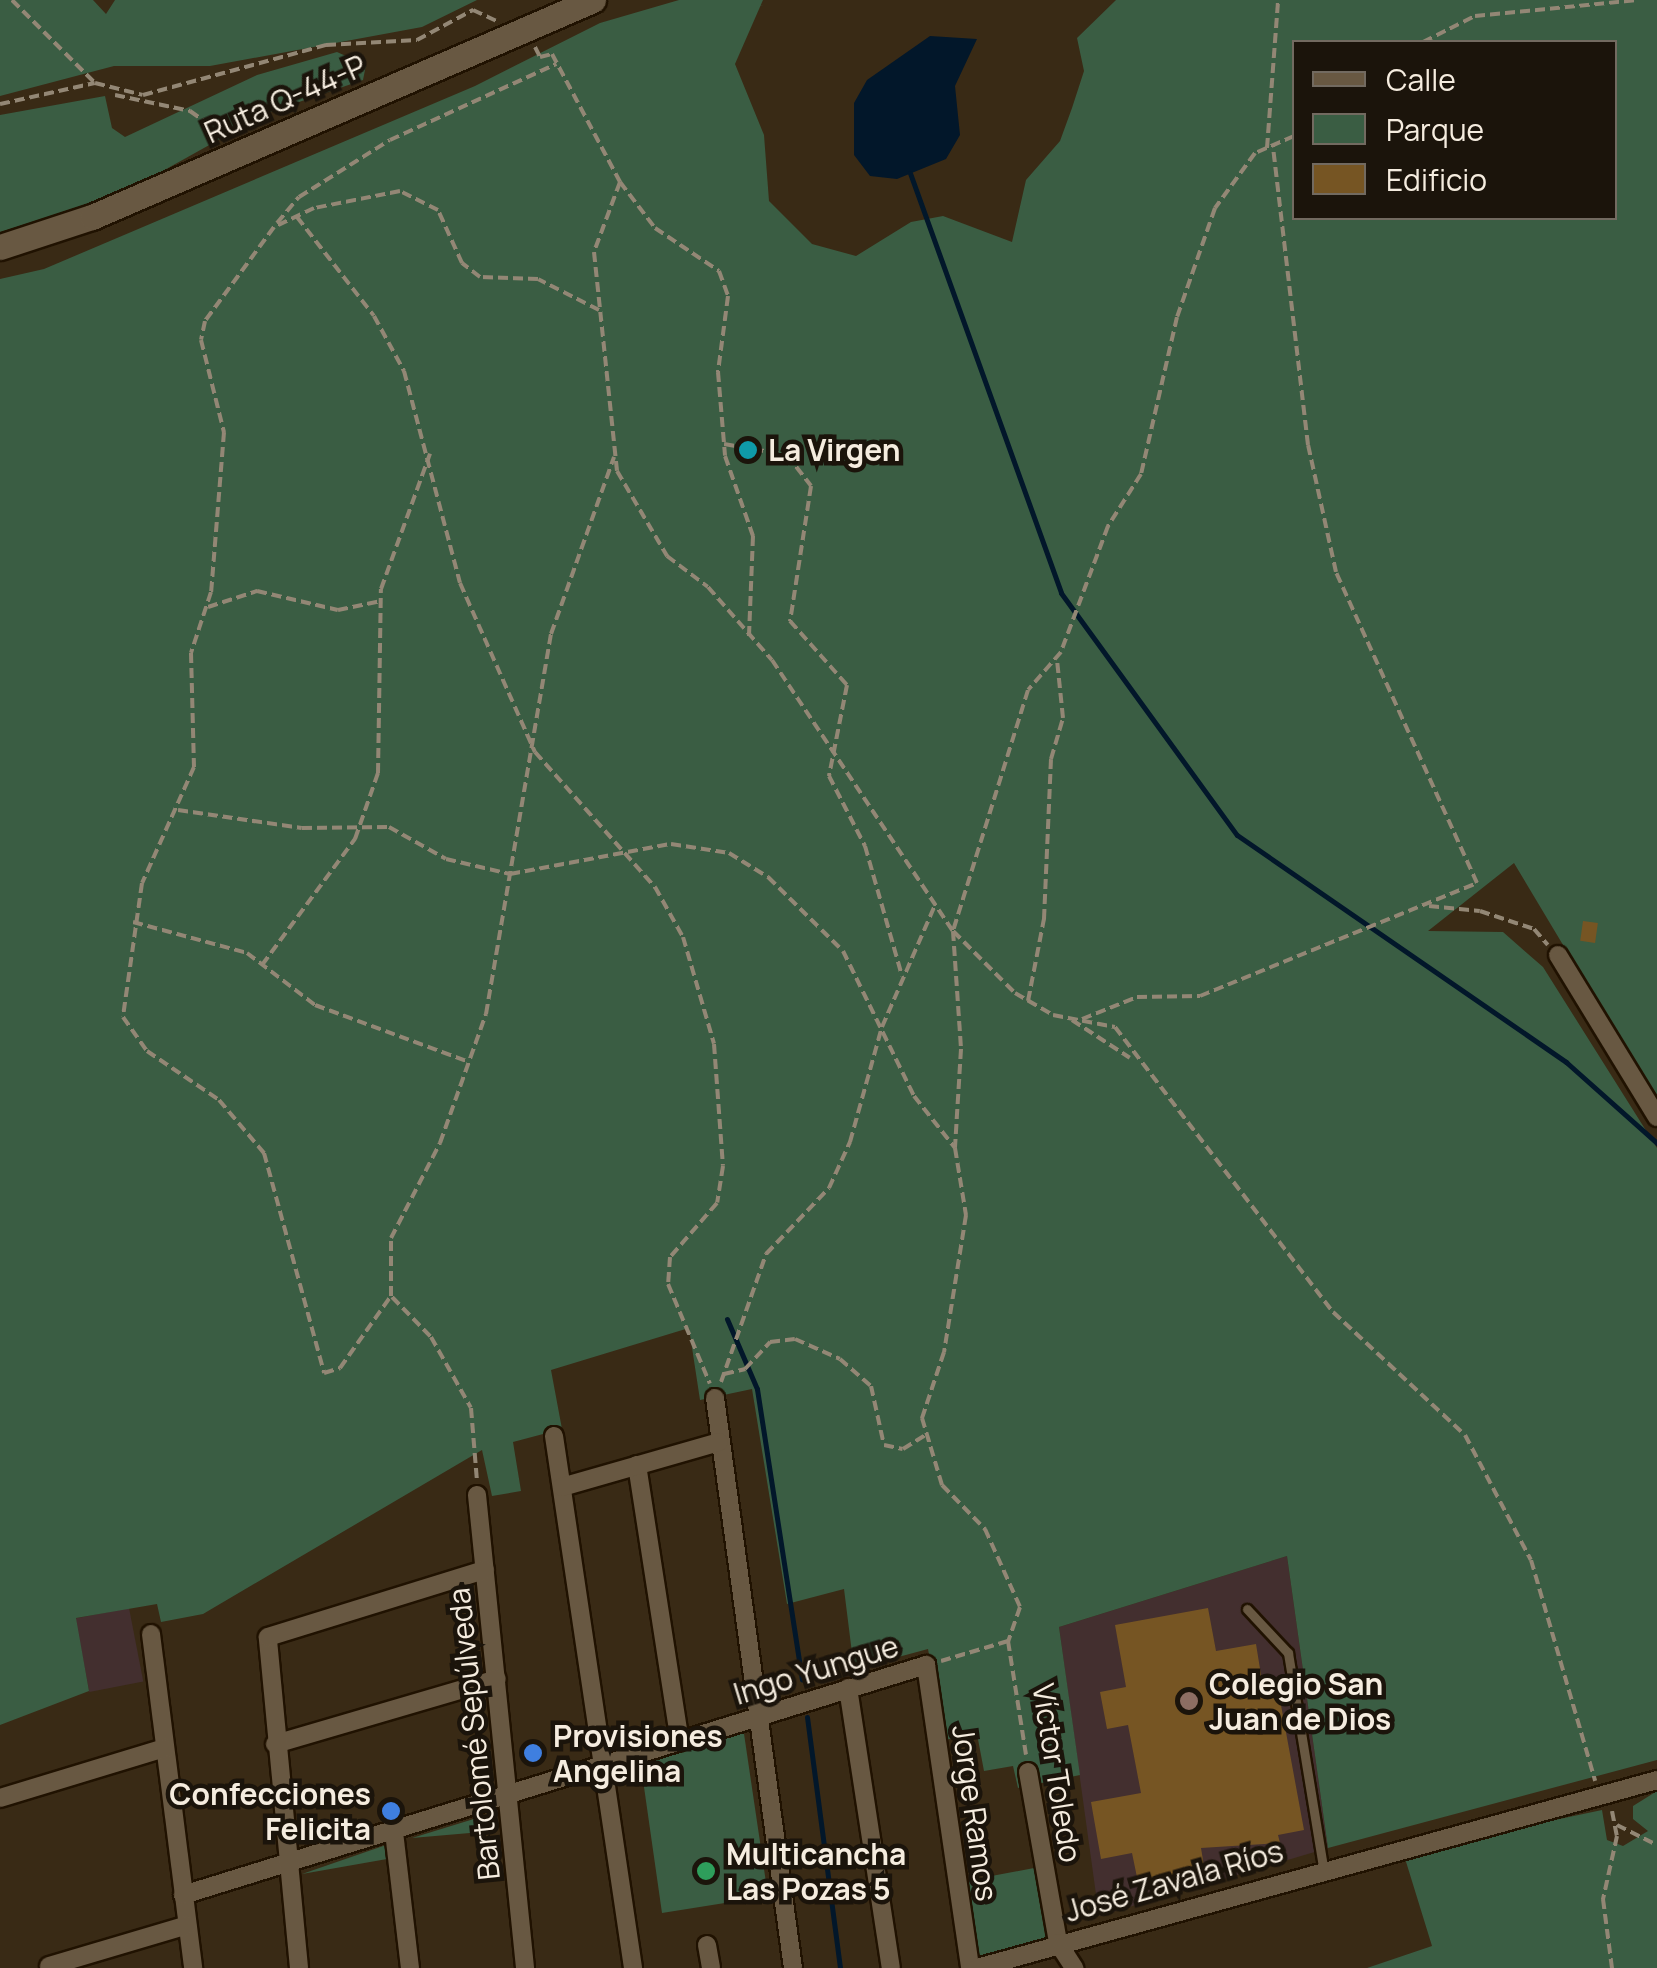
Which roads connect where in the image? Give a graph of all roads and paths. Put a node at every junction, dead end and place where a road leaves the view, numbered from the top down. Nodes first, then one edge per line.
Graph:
1 (12, 0) edge
2 (592, 0) edge
3 (1278, 0) edge
4 (1638, 0) edge
5 (528, 29) junction
6 (504, 39) junction
7 (1427, 40) edge
8 (556, 64) junction
9 (94, 84) junction
10 (112, 93) junction
11 (0, 104) edge
12 (1292, 137) edge
13 (1270, 147) junction
14 (239, 154) junction
15 (620, 182) junction
16 (296, 216) junction
17 (274, 226) junction
18 (0, 247) edge
19 (598, 310) junction
20 (724, 444) junction
21 (430, 453) junction
22 (614, 457) junction
23 (381, 601) junction
24 (205, 609) junction
25 (749, 637) junction
26 (1057, 657) junction
27 (832, 751) junction
28 (535, 752) junction
29 (178, 810) junction
30 (359, 827) junction
31 (621, 850) junction
32 (510, 874) junction
33 (935, 906) junction
34 (1429, 906) junction
35 (131, 922) junction
36 (953, 931) junction
37 (1558, 956) joint
38 (262, 965) junction
39 (902, 976) junction
40 (1028, 1001) junction
41 (1075, 1020) junction
42 (882, 1026) junction
43 (1132, 1058) junction
44 (469, 1062) junction
45 (1657, 1116) edge
46 (954, 1148) junction
47 (391, 1296) junction
48 (724, 1374) junction
49 (715, 1398) junction
50 (925, 1435) junction
51 (554, 1436) dead end
52 (719, 1442) junction
53 (638, 1466) junction
54 (562, 1487) junction
55 (477, 1496) joint
56 (485, 1570) junction
57 (1246, 1610) dead end
58 (150, 1634) dead end
59 (1008, 1641) junction
60 (926, 1665) junction
61 (497, 1680) junction
62 (848, 1688) junction
63 (754, 1716) junction
64 (680, 1742) junction
65 (275, 1744) junction
66 (165, 1748) junction
67 (606, 1767) junction
68 (1028, 1772) joint
69 (1657, 1780) edge
70 (509, 1796) junction
71 (1603, 1796) junction
72 (0, 1798) edge
73 (1617, 1825) junction
74 (394, 1832) junction
75 (1657, 1845) edge
76 (288, 1866) junction
77 (1322, 1866) junction
78 (183, 1896) junction
79 (187, 1925) junction
80 (707, 1944) dead end
81 (1058, 1944) junction
82 (48, 1966) edge
83 (193, 1968) edge
84 (299, 1968) edge
85 (410, 1968) edge
86 (525, 1968) edge
87 (633, 1968) edge
88 (711, 1968) edge
89 (793, 1968) edge
90 (890, 1968) edge
91 (973, 1968) edge
92 (1074, 1968) edge
93 (1612, 1968) edge

1 - 9 path
2 - 5 street, Ruta Q-44-P
3 - 13 path
4 - 7 path
5 - 6 street, Ruta Q-44-P
5 - 8 path
6 - 10 path
6 - 14 street, Ruta Q-44-P
8 - 15 path
8 - 17 path
9 - 10 path
9 - 11 path
10 - 14 path
12 - 13 path
13 - 26 path
13 - 34 path
14 - 18 street, Ruta Q-44-P
15 - 19 path
15 - 20 path
16 - 17 path
16 - 19 path
16 - 21 path
17 - 24 path
19 - 22 path
20 - 25 path
20 - 27 path
21 - 23 path
21 - 28 path
22 - 25 path
22 - 28 path
23 - 24 path
23 - 30 path
24 - 29 path
25 - 27 path
26 - 36 path
26 - 40 path
27 - 33 path
27 - 39 path
28 - 31 path
28 - 32 path
29 - 30 path
29 - 35 path
30 - 32 path
30 - 38 path
31 - 32 path
31 - 42 path
31 - 49 path
32 - 44 path
33 - 36 path
33 - 39 path
34 - 37 path
34 - 41 path
35 - 38 path
35 - 47 path
36 - 40 path
36 - 46 path
37 - 45 street
38 - 44 path
39 - 42 path
40 - 41 path
41 - 43 path
41 - 43 path
42 - 46 path
42 - 48 path
43 - 71 path
44 - 47 path
46 - 50 path
47 - 55 path
48 - 49 path
48 - 50 path
49 - 52 street
50 - 59 path, Víctor Toledo
51 - 54 street
52 - 53 street
52 - 63 street
53 - 54 street
53 - 64 street
54 - 67 street
55 - 56 street, Bartolomé Sepúlveda
56 - 61 street, Bartolomé Sepúlveda
56 - 65 street
57 - 77 lane
58 - 66 street
59 - 60 path, Ingo Yungue
59 - 68 path, Víctor Toledo
60 - 62 street, Ingo Yungue
60 - 91 street, Jorge Ramos
61 - 65 street
61 - 70 street, Bartolomé Sepúlveda
62 - 63 street, Ingo Yungue
62 - 90 street
63 - 64 street, Ingo Yungue
63 - 89 street
64 - 67 street, Ingo Yungue
65 - 76 street
66 - 72 street
66 - 78 street
67 - 70 street, Ingo Yungue
67 - 87 street
68 - 81 street, Víctor Toledo
69 - 71 street, José Zavala Ríos
70 - 74 street, Ingo Yungue
70 - 86 street, Bartolomé Sepúlveda
71 - 73 path
71 - 77 street, José Zavala Ríos
73 - 75 path
73 - 93 path
74 - 76 street, Ingo Yungue
74 - 85 street
76 - 78 street, Ingo Yungue
76 - 84 street
77 - 81 street, José Zavala Ríos
78 - 79 street
79 - 82 street
79 - 83 street
80 - 88 street
81 - 91 street, José Zavala Ríos
81 - 92 street, Víctor Toledo

